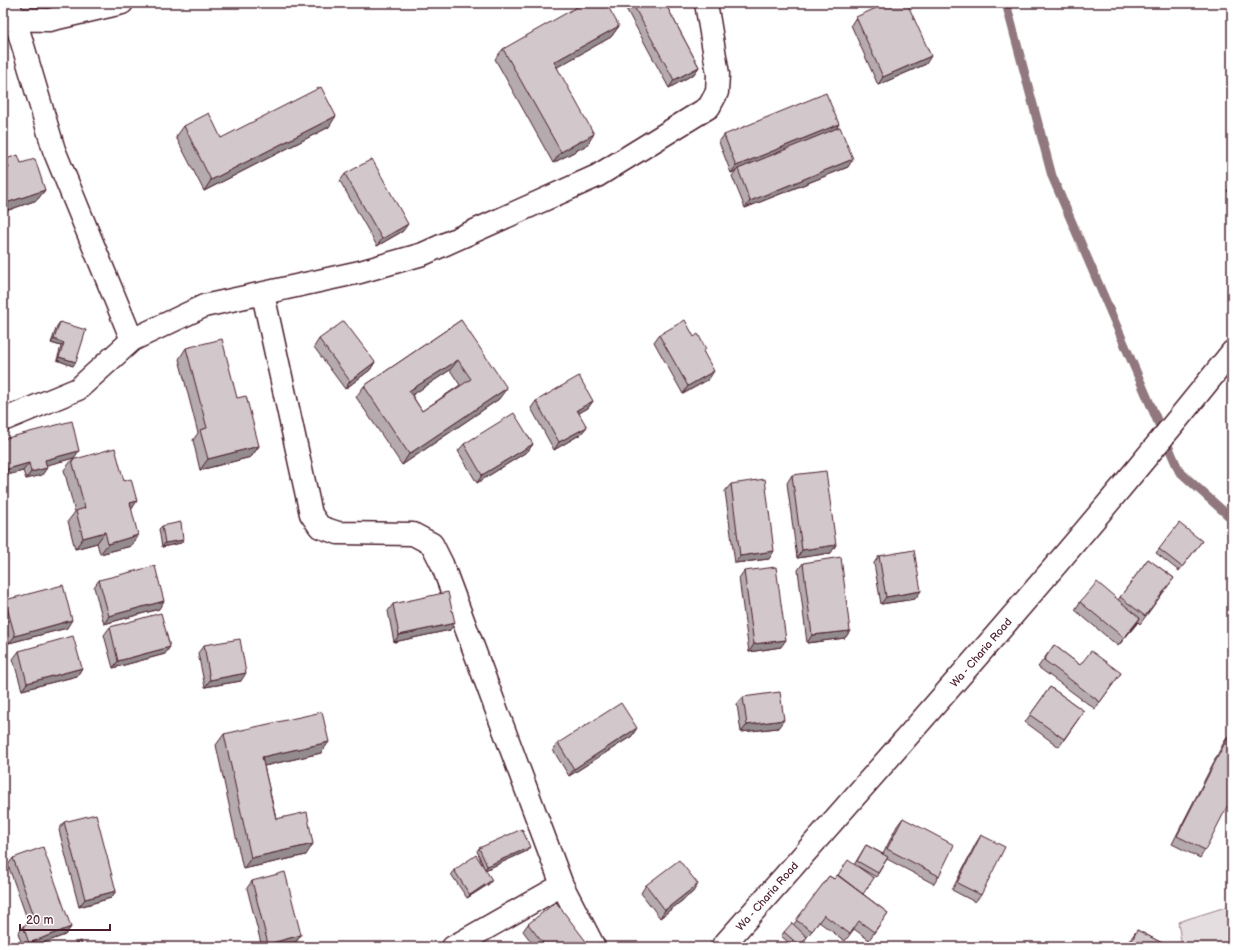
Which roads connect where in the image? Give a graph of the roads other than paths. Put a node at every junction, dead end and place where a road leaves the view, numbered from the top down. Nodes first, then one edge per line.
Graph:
1 (122, 3) edge
2 (706, 3) edge
3 (8, 14) edge
4 (263, 294) junction
5 (132, 340) junction
6 (1232, 352) edge
7 (3, 420) edge
8 (562, 886) junction
9 (453, 947) edge
10 (594, 947) edge
11 (722, 947) edge

1 - 3 street
2 - 4 street
3 - 5 street
4 - 5 street
4 - 8 street
5 - 7 street
6 - 11 street, Wa - Charia Road
8 - 9 street
8 - 10 street

